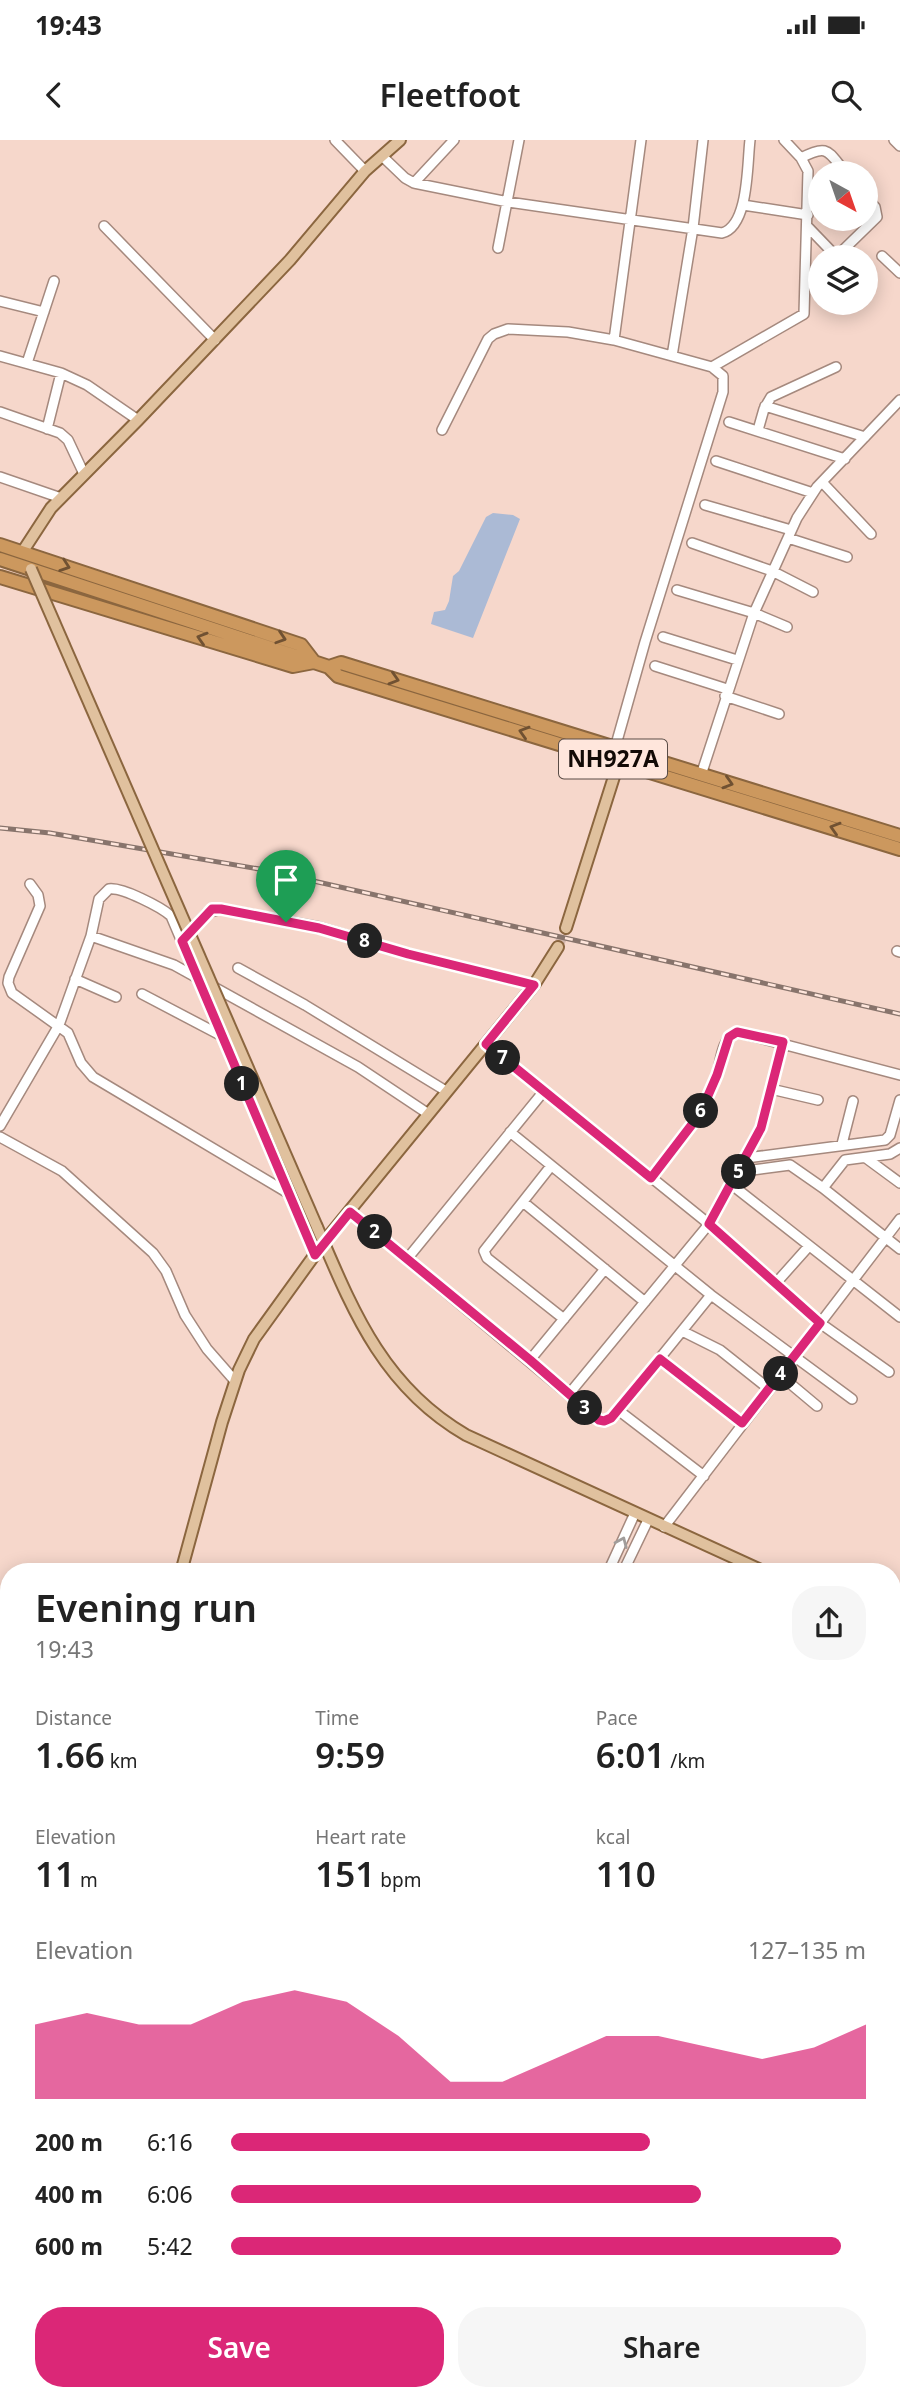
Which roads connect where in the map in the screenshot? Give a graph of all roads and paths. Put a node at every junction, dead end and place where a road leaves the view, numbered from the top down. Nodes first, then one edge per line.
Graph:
1 (335, 140) edge
2 (400, 140) edge
3 (454, 140) edge
4 (519, 140) edge
5 (641, 140) edge
6 (703, 140) edge
7 (750, 140) edge
8 (784, 140) edge
9 (894, 140) edge
10 (900, 146) edge
11 (382, 156) junction
12 (801, 158) junction
13 (836, 161) edge
14 (808, 171) edge
15 (365, 172) junction
16 (414, 183) junction
17 (508, 202) junction
18 (743, 205) junction
19 (808, 215) joint
20 (630, 219) junction
21 (104, 226) dead end
22 (807, 226) joint
23 (693, 228) junction
24 (812, 231) edge
25 (863, 231) edge
26 (498, 248) dead end
27 (882, 256) dead end
28 (900, 273) edge
29 (54, 281) dead end
30 (0, 301) edge
31 (44, 312) junction
32 (215, 340) junction
33 (614, 340) junction
34 (0, 356) edge
35 (672, 356) junction
36 (27, 363) junction
37 (712, 367) junction
38 (836, 367) dead end
39 (61, 373) junction
40 (900, 400) edge
41 (765, 405) junction
42 (0, 412) edge
43 (138, 420) junction
44 (729, 422) dead end
45 (47, 429) junction
46 (758, 429) junction
47 (442, 430) dead end
48 (865, 437) junction
49 (845, 459) junction
50 (716, 461) dead end
51 (84, 474) junction
52 (0, 477) edge
53 (822, 482) junction
54 (813, 493) junction
55 (61, 498) junction
56 (705, 505) dead end
57 (789, 534) junction
58 (871, 534) dead end
59 (692, 543) dead end
60 (0, 545) edge
61 (23, 551) junction
62 (847, 557) dead end
63 (0, 559) edge
64 (31, 569) junction
65 (772, 571) junction
66 (0, 577) edge
67 (677, 590) dead end
68 (813, 592) dead end
69 (754, 614) junction
70 (787, 627) dead end
71 (663, 637) dead end
72 (737, 660) junction
73 (314, 662) junction
74 (655, 666) dead end
75 (726, 692) junction
76 (779, 714) dead end
77 (617, 754) junction
78 (701, 775) junction
79 (900, 836) edge
80 (900, 849) edge
81 (30, 884) dead end
82 (566, 928) tunnel mouth
83 (92, 936) junction
84 (182, 941) junction
85 (558, 947) tunnel mouth
86 (238, 968) dead end
87 (199, 978) junction
88 (75, 979) junction
89 (534, 985) junction
90 (142, 994) dead end
91 (116, 997) dead end
92 (59, 1025) junction
93 (222, 1036) junction
94 (783, 1042) junction
95 (486, 1044) junction
96 (900, 1075) edge
97 (771, 1089) junction
98 (446, 1091) junction
99 (544, 1091) junction
100 (818, 1100) dead end
101 (900, 1100) edge
102 (853, 1101) dead end
103 (427, 1113) junction
104 (0, 1126) edge
105 (510, 1132) junction
106 (0, 1137) edge
107 (842, 1144) junction
108 (900, 1148) edge
109 (746, 1158) junction
110 (866, 1158) junction
111 (551, 1166) junction
112 (738, 1172) junction
113 (651, 1178) junction
114 (900, 1183) edge
115 (732, 1185) junction
116 (823, 1188) junction
117 (289, 1194) junction
118 (523, 1202) junction
119 (350, 1212) junction
120 (900, 1219) edge
121 (709, 1224) junction
122 (886, 1238) junction
123 (324, 1242) junction
124 (808, 1246) junction
125 (900, 1249) edge
126 (315, 1255) junction
127 (407, 1259) junction
128 (675, 1267) junction
129 (605, 1269) junction
130 (853, 1281) junction
131 (776, 1283) junction
132 (710, 1295) junction
133 (645, 1302) junction
134 (900, 1317) edge
135 (564, 1319) junction
136 (820, 1323) junction
137 (682, 1331) junction
138 (795, 1356) junction
139 (660, 1359) junction
140 (530, 1360) junction
141 (889, 1372) dead end
142 (780, 1375) junction
143 (236, 1381) junction
144 (769, 1389) junction
145 (569, 1394) junction
146 (852, 1399) dead end
147 (817, 1406) dead end
148 (618, 1410) junction
149 (742, 1423) junction
150 (704, 1476) junction
151 (635, 1513) junction
152 (648, 1520) junction
153 (664, 1527) junction
154 (183, 1563) edge
155 (612, 1563) edge
156 (627, 1563) edge
157 (745, 1563) edge

1 - 15 street
2 - 11 main road
3 - 16 street
4 - 17 street
5 - 20 street
6 - 23 street
7 - 18 street
8 - 12 street
9 - 10 street
11 - 15 main road
11 - 16 street
12 - 13 street
12 - 14 street
15 - 32 main road
16 - 17 street
17 - 20 street
17 - 26 street
18 - 19 street
18 - 23 street
19 - 22 street
20 - 23 street
20 - 33 street
21 - 32 street
22 - 37 street
23 - 35 street
24 - 25 street
27 - 28 street
29 - 31 street
30 - 31 street
31 - 36 street
32 - 43 main road
33 - 35 street
33 - 47 street
34 - 36 street
35 - 37 street
36 - 39 street
37 - 77 street
38 - 41 street
39 - 43 street
39 - 45 street
40 - 48 street
41 - 46 street
41 - 48 street
42 - 45 street
43 - 51 main road
44 - 46 street
45 - 51 street
46 - 49 street
48 - 49 street
49 - 53 street
50 - 54 street
51 - 55 main road
52 - 55 street
53 - 54 street
53 - 58 street
54 - 57 street
55 - 61 main road
56 - 57 street
57 - 62 street
57 - 65 street
59 - 65 street
60 - 61 highway
61 -> 73 highway
63 - 64 highway, NH927A
64 - 73 highway, NH927A
64 - 123 main road, bridge
65 - 68 street
65 - 69 street
73 -> 66 highway
67 - 69 street
69 - 70 street
69 - 72 street
71 - 72 street
72 - 75 street
73 - 77 highway, NH927A
74 - 75 street
75 - 76 street
75 - 78 street
77 - 78 highway, NH927A
80 -> 77 highway, NH927A
77 - 82 main road
78 -> 79 highway, NH927A
81 - 92 street
83 - 84 street
83 - 87 street
83 - 88 street
84 - 87 street
84 - 89 street
85 - 89 main road
86 - 98 street
87 - 93 street
87 - 103 street
88 - 91 street
88 - 92 street
89 - 95 main road
90 - 93 street
92 - 104 street
92 - 117 street
93 - 117 street
94 - 96 street
94 - 97 street
94 - 113 street
95 - 98 main road
95 - 99 street
97 - 100 street
97 - 109 street
98 - 103 main road
99 - 105 street
99 - 113 street
101 - 107 street
102 - 107 street
103 - 119 main road
105 - 111 street
105 - 127 street
106 - 143 street
107 - 109 street
108 - 110 street
109 - 112 street
110 - 114 street
110 - 116 street
111 - 118 street
111 - 128 street
112 - 115 street
112 - 116 street
113 - 121 street
115 - 121 street
115 - 124 street
116 - 122 street
117 - 126 street
118 - 129 street
118 - 135 street
119 - 123 main road
119 - 127 street
120 - 122 street
121 - 128 street
121 - 131 street
122 - 125 street
122 - 130 street
123 - 126 main road
123 - 151 main road
124 - 130 street
124 - 131 street
126 - 143 main road
127 - 140 street
128 - 132 street
128 - 133 street
129 - 133 street
129 - 135 street
130 - 134 street
130 - 136 street
131 - 136 street
132 - 137 street
132 - 138 street
133 - 145 street
135 - 140 street
136 - 138 street
136 - 141 street
137 - 139 street
137 - 144 street
138 - 142 street
138 - 146 street
139 - 148 street
139 - 149 street
140 - 145 street
142 - 144 street
142 - 147 street
143 - 154 main road
144 - 149 street
145 - 148 street
148 - 150 street
149 - 150 street
150 - 153 street
151 - 152 main road
155 -> 151 street
152 - 153 main road
152 - 156 street
153 - 157 main road

